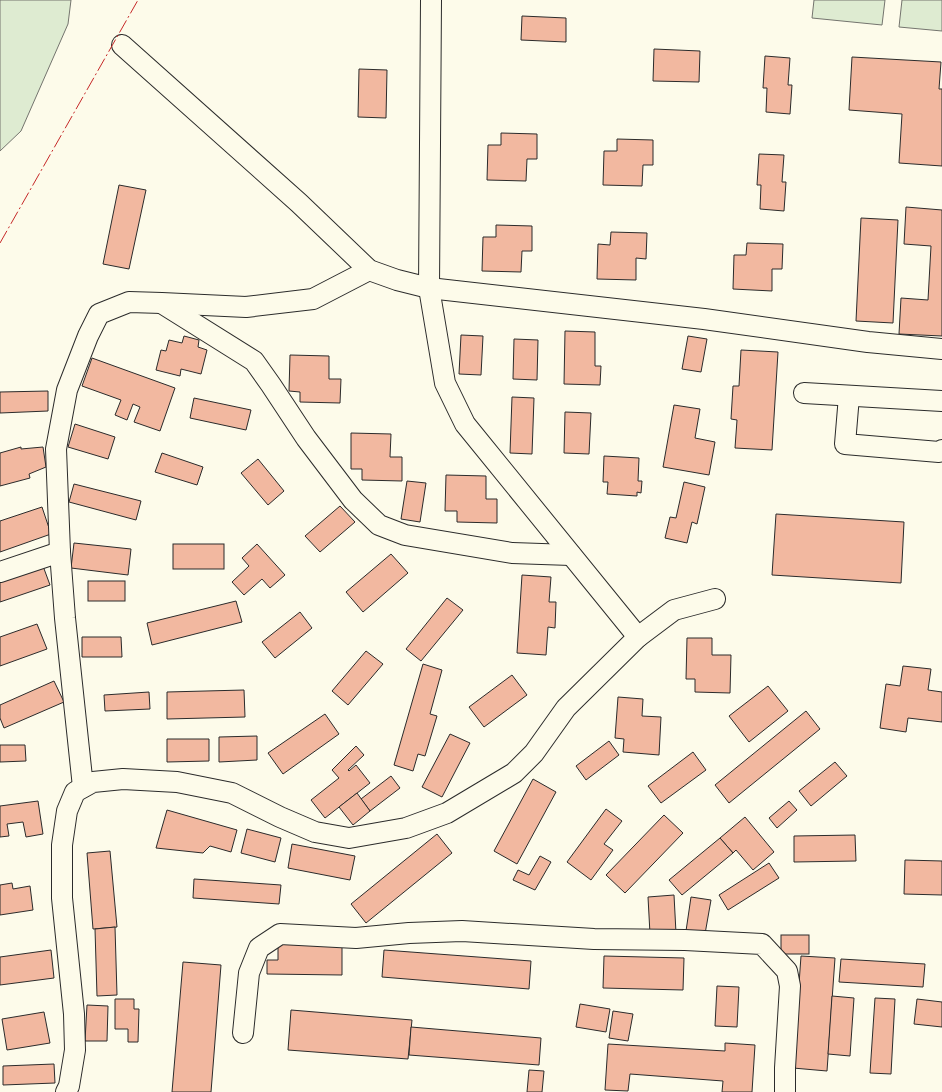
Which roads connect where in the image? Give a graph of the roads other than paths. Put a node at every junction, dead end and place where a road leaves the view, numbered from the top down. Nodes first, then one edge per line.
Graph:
1 (431, 0) edge
2 (122, 45) dead end
3 (369, 270) junction
4 (429, 288) junction
5 (162, 303) junction
6 (942, 349) edge
7 (804, 393) dead end
8 (849, 396) junction
9 (942, 401) edge
10 (942, 450) edge
11 (60, 552) junction
12 (572, 555) junction
13 (0, 572) edge
14 (715, 599) dead end
15 (638, 637) junction
16 (83, 788) junction
17 (243, 1034) dead end
18 (66, 1092) edge
19 (785, 1092) edge

1 - 4 street
2 - 3 street
3 - 4 street
3 - 5 street
4 - 6 street
4 - 12 street
5 - 11 street
5 - 12 street
7 - 8 street
8 - 9 street
8 - 10 street
11 - 13 street
11 - 16 street
12 - 15 street
14 - 15 street
15 - 16 street
16 - 18 street
17 - 19 street

